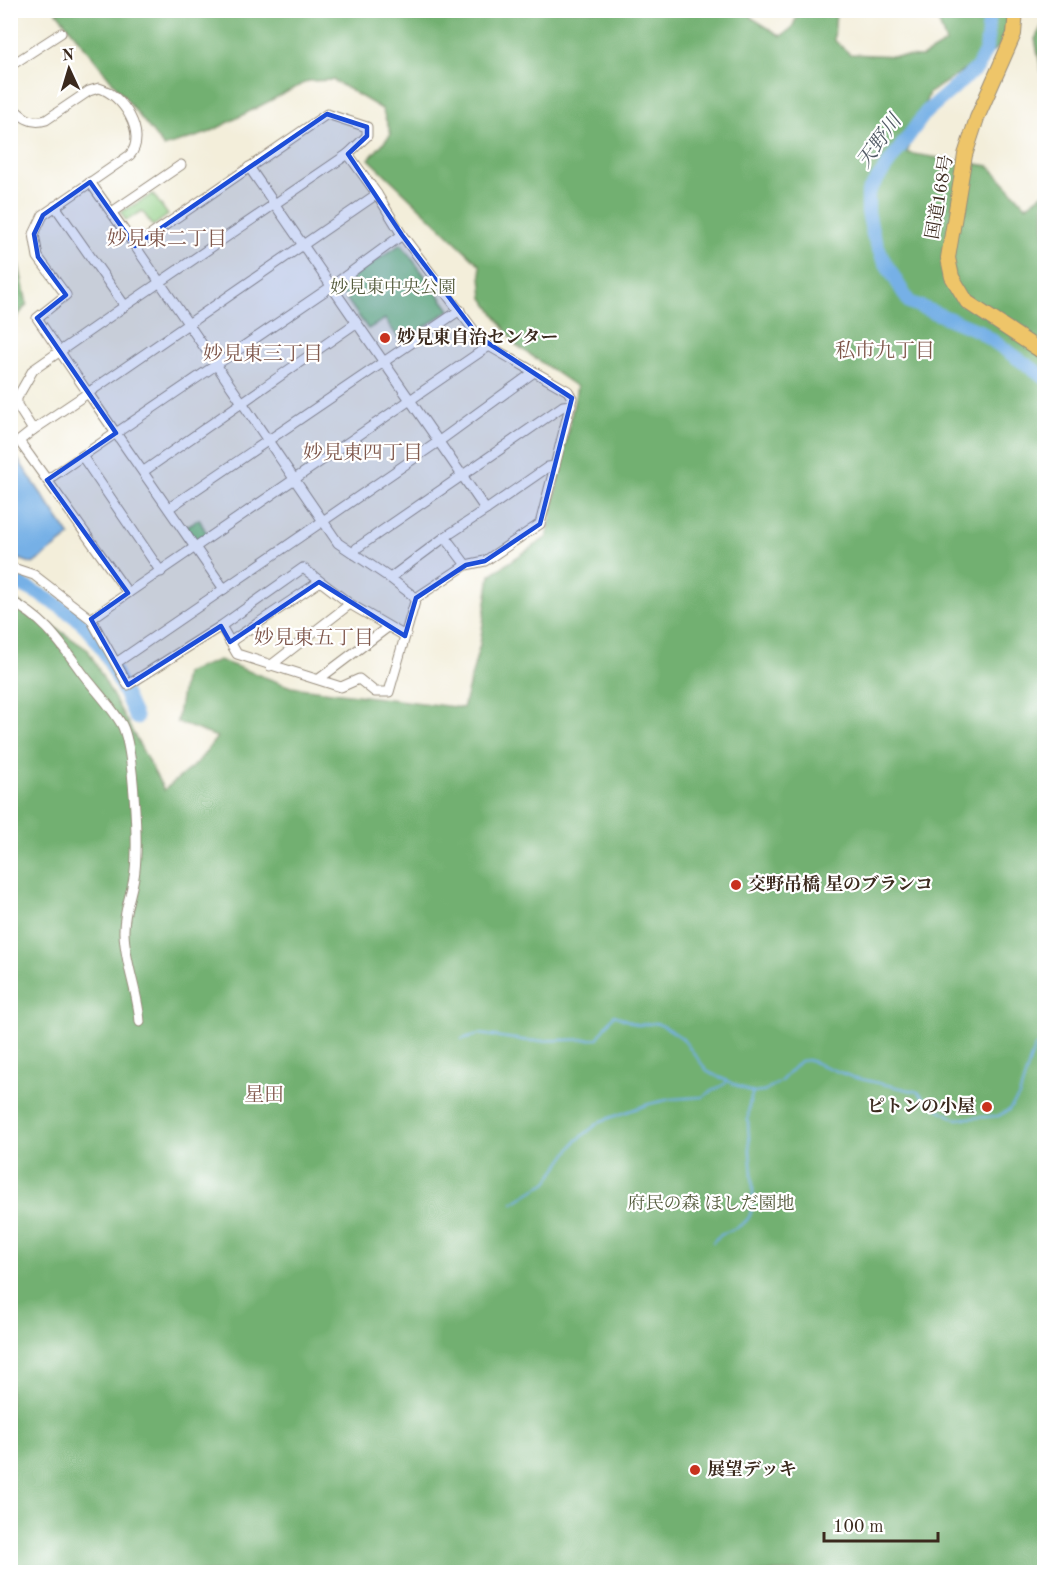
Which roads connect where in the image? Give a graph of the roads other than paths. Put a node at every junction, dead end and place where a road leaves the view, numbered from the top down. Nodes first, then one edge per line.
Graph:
1 (1016, 10) edge
2 (61, 33) dead end
3 (10, 66) edge
4 (10, 105) edge
5 (348, 154) junction
6 (181, 165) dead end
7 (249, 167) junction
8 (90, 182) junction
9 (376, 194) junction
10 (274, 204) junction
11 (55, 206) junction
12 (112, 212) junction
13 (402, 235) junction
14 (303, 244) junction
15 (135, 246) junction
16 (160, 284) junction
17 (332, 286) junction
18 (125, 306) junction
19 (460, 310) junction
20 (356, 322) junction
21 (189, 325) junction
22 (489, 346) junction
23 (61, 351) junction
24 (1044, 353) edge
25 (383, 361) junction
26 (215, 364) junction
27 (534, 372) junction
28 (88, 393) junction
29 (410, 401) junction
30 (242, 402) junction
31 (572, 405) junction
32 (33, 430) junction
33 (116, 433) junction
34 (269, 441) junction
35 (438, 442) junction
36 (15, 443) edge
37 (82, 456) junction
38 (555, 466) junction
39 (144, 471) junction
40 (462, 476) junction
41 (46, 480) junction
42 (294, 480) junction
43 (169, 508) junction
44 (486, 510) junction
45 (322, 521) junction
46 (445, 537) junction
47 (195, 549) junction
48 (354, 554) junction
49 (466, 565) junction
50 (10, 567) edge
51 (161, 572) junction
52 (390, 578) junction
53 (319, 582) junction
54 (224, 589) junction
55 (128, 593) junction
56 (416, 598) junction
57 (10, 601) edge
58 (350, 604) junction
59 (91, 619) junction
60 (221, 626) junction
61 (388, 627) junction
62 (405, 636) junction
63 (230, 642) junction
64 (116, 663) junction
65 (270, 666) junction
66 (319, 679) junction
67 (140, 1022) dead end

1 - 24 highway, 国道168号
2 - 3 street
4 - 8 street
5 - 7 street
5 - 9 street
5 - 10 street
6 - 12 street
7 - 10 street
7 - 15 street
8 - 11 street
8 - 12 street
9 - 13 street
9 - 14 street
10 - 14 street
10 - 16 street
11 - 18 street
11 - 23 street
12 - 15 street
13 - 17 street
13 - 19 street
14 - 17 street
14 - 21 street
15 - 16 street
16 - 18 street
16 - 21 street
17 - 20 street
17 - 26 street
18 - 23 street
19 - 22 street
19 - 25 street
20 - 25 street
20 - 30 street
21 - 26 street
21 - 28 street
22 - 27 street
22 - 29 street
23 - 28 street
23 - 32 street
25 - 29 street
25 - 34 street
26 - 30 street
26 - 33 street
27 - 31 street
27 - 35 street
28 - 32 street
28 - 33 street
29 - 35 street
29 - 42 street
30 - 34 street
30 - 39 street
31 - 38 street
31 - 40 street
32 - 36 street
33 - 37 street
33 - 39 street
34 - 42 street
34 - 43 street
35 - 40 street
35 - 45 street
36 - 41 street
37 - 41 street
37 - 51 street
38 - 44 street
38 - 49 street
39 - 43 street
40 - 44 street
40 - 48 street
41 - 55 street
42 - 45 street
42 - 47 street
43 - 47 street
44 - 46 street
45 - 48 street
45 - 54 street
46 - 49 street
46 - 52 street
47 - 51 street
47 - 54 street
48 - 52 street
49 - 56 street
50 - 59 street
51 - 55 street
52 - 56 street
53 - 58 street
53 - 60 street
53 - 63 street
54 - 64 street
55 - 59 street
56 - 62 street
57 - 67 street
58 - 61 street
58 - 65 street
59 - 64 street
60 - 63 street
60 - 64 street
61 - 62 street
61 - 66 street
62 - 66 street
63 - 65 street
65 - 66 street

